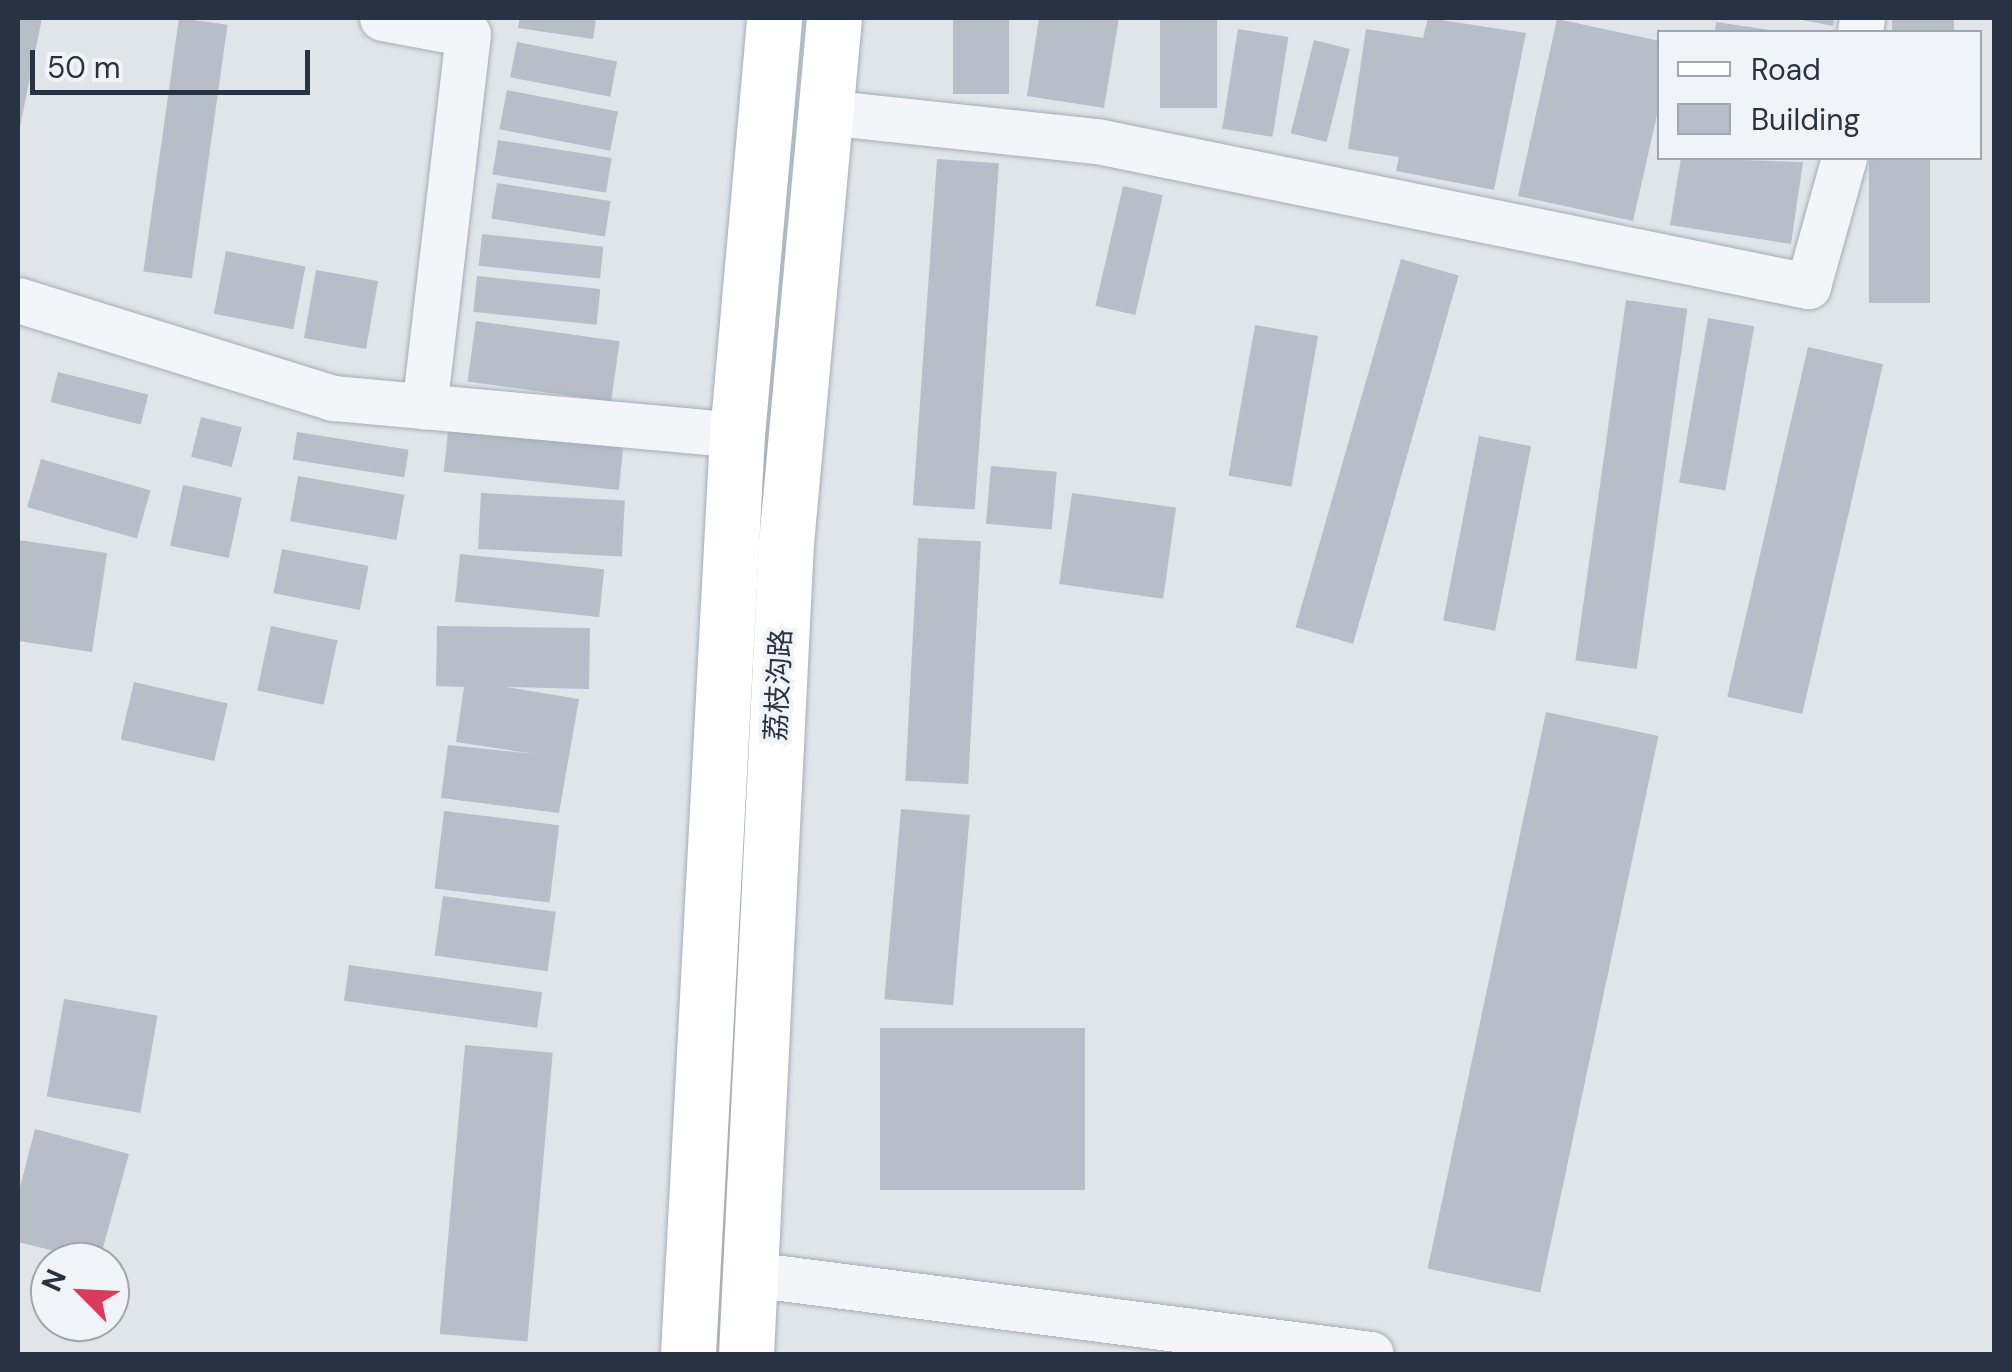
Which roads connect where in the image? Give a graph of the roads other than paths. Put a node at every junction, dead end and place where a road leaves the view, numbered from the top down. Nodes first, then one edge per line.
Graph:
1 (382, 18) edge
2 (774, 18) edge
3 (834, 18) edge
4 (470, 26) edge
5 (825, 112) junction
6 (1843, 160) edge
7 (18, 300) edge
8 (424, 406) junction
9 (737, 434) junction
10 (750, 1274) junction
11 (688, 1354) edge
12 (746, 1354) edge
13 (1371, 1354) edge

1 - 4 street
2 - 9 main road, 荔枝沟路
3 - 5 main road, 荔枝沟路
4 - 8 street
5 - 6 street
5 - 10 main road, 荔枝沟路
7 - 8 street
8 - 9 street
9 - 11 main road, 荔枝沟路
10 - 12 main road, 荔枝沟路
10 - 13 street

